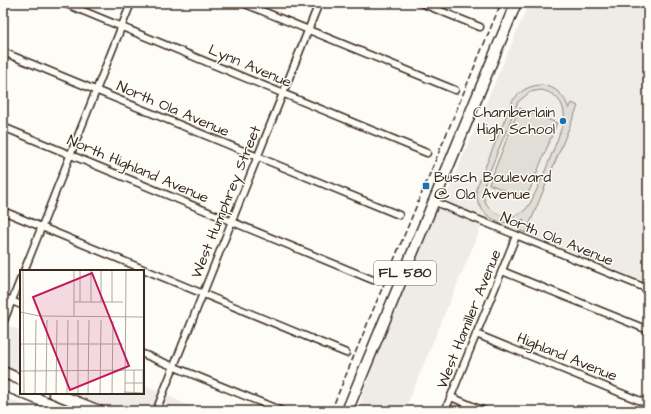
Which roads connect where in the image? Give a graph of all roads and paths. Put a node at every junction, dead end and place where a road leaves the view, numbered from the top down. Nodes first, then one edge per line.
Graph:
1 (64, 3) edge
2 (131, 3) edge
3 (243, 3) edge
4 (319, 3) edge
5 (421, 3) edge
6 (516, 3) edge
7 (524, 3) edge
8 (122, 27) junction
9 (480, 28) dead end
10 (308, 30) junction
11 (505, 34) junction
12 (3, 52) edge
13 (455, 90) dead end
14 (96, 91) junction
15 (283, 94) junction
16 (3, 127) edge
17 (427, 153) dead end
18 (70, 155) junction
19 (258, 158) junction
20 (435, 202) junction
21 (3, 211) edge
22 (399, 216) dead end
23 (232, 222) junction
24 (41, 227) junction
25 (516, 236) junction
26 (24, 270) edge
27 (502, 271) junction
28 (373, 280) dead end
29 (20, 281) edge
30 (648, 289) edge
31 (203, 293) junction
32 (3, 297) edge
33 (12, 301) junction
34 (20, 305) edge
35 (3, 323) edge
36 (648, 330) edge
37 (476, 334) junction
38 (376, 344) junction
39 (346, 353) dead end
40 (144, 354) edge
41 (174, 367) junction
42 (3, 372) edge
43 (20, 380) edge
44 (3, 385) edge
45 (20, 392) edge
46 (24, 394) edge
47 (56, 394) edge
48 (451, 398) junction
49 (71, 400) junction
50 (648, 404) edge
51 (67, 411) edge
52 (99, 411) edge
53 (156, 411) edge
54 (282, 411) edge
55 (347, 411) edge
56 (353, 411) edge
57 (445, 411) edge
58 (484, 411) edge

1 - 8 street, Lynn Avenue
2 - 8 street
3 - 10 street
4 - 10 street, West Humphrey Street
5 - 9 street
6 - 11 main road, FL 580
7 - 11 main road, FL 580
8 - 14 street
8 - 15 street, Lynn Avenue
10 - 13 street
10 - 15 street, West Humphrey Street
11 - 20 main road, FL 580
12 - 14 street, North Ola Avenue
14 - 18 street
14 - 19 street, North Ola Avenue
15 - 17 street, Lynn Avenue
15 - 19 street, West Humphrey Street
16 - 18 street, North Highland Avenue
18 - 23 street, North Highland Avenue
18 - 24 street
19 - 22 street, North Ola Avenue
19 - 23 street, West Humphrey Street
20 - 25 street, North Ola Avenue
20 - 38 main road, FL 580
21 - 24 street
23 - 28 street, North Highland Avenue
23 - 31 street, West Humphrey Street
24 - 26 street
24 - 31 street
25 - 27 street, West Hamiller Avenue
25 - 30 street, North Ola Avenue
27 - 36 street
27 - 37 street, West Hamiller Avenue
29 - 33 street
31 - 39 street
31 - 41 street, West Humphrey Street
32 - 33 street
33 - 34 street
33 - 35 street
37 - 48 street, West Hamiller Avenue
37 - 50 street, Highland Avenue
38 - 55 main road, FL 580
38 - 56 main road, FL 580
40 - 41 street
41 - 53 street, West Humphrey Street
41 - 54 street
42 - 43 main road
44 - 45 main road
46 - 51 main road
47 - 49 main road
48 - 57 street, West Hamiller Avenue
48 - 58 street
49 - 51 main road
49 - 52 main road

